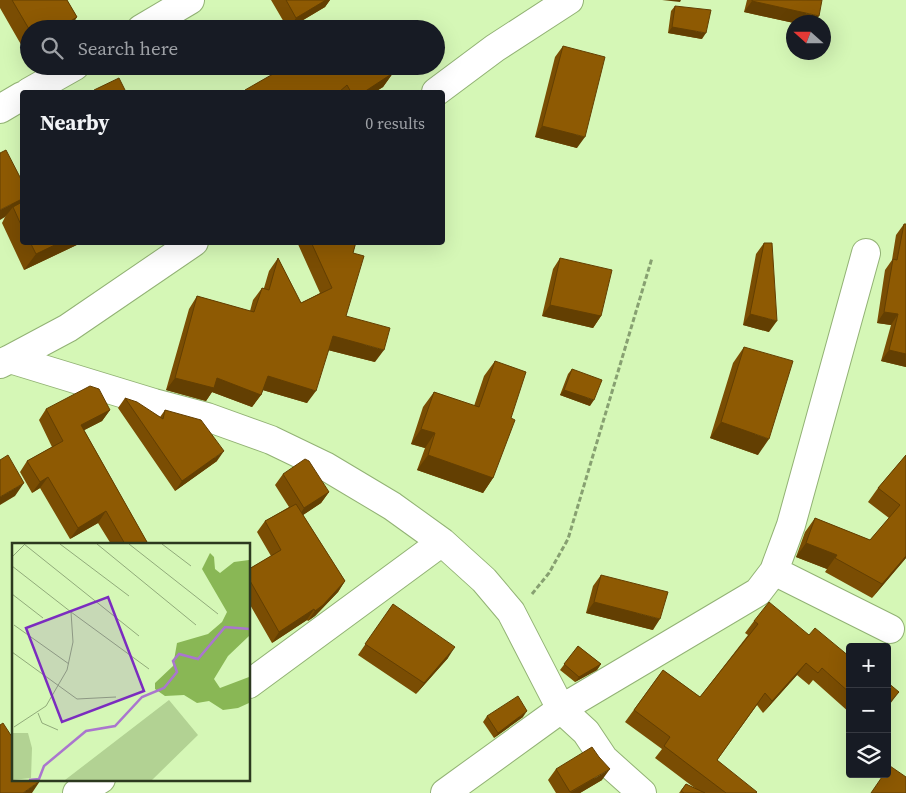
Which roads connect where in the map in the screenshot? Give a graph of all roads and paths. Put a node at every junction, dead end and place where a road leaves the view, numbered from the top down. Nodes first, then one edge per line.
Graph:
1 (190, 0) edge
2 (569, 0) edge
3 (156, 20) edge
4 (59, 75) edge
5 (33, 90) edge
6 (439, 90) edge
7 (20, 97) edge
8 (0, 109) edge
9 (190, 245) edge
10 (866, 253) dead end
11 (652, 258) dead end
12 (5, 362) edge
13 (442, 542) junction
14 (774, 571) junction
15 (511, 612) junction
16 (890, 629) dead end
17 (250, 683) edge
18 (561, 708) junction
19 (99, 780) edge
20 (77, 793) edge
21 (445, 793) edge
22 (642, 793) edge

1 - 3 street
2 - 6 street
4 - 5 street
7 - 8 street
9 - 12 street
10 - 14 street
11 - 15 path
12 - 13 street
13 - 15 street
13 - 17 street
14 - 16 street
14 - 18 street
15 - 18 street
18 - 21 street
18 - 22 street
19 - 20 street

